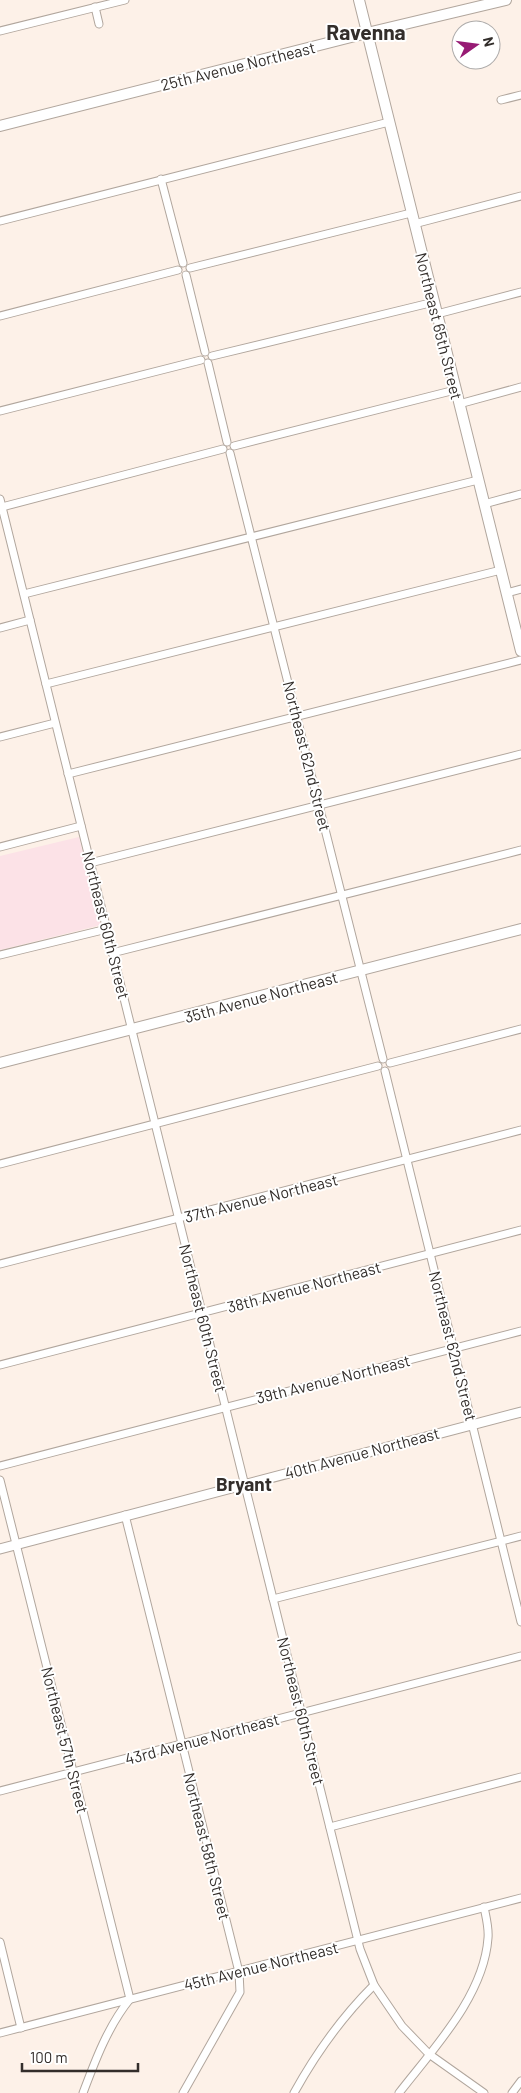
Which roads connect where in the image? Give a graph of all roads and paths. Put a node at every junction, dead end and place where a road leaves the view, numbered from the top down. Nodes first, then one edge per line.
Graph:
1 (124, 0) edge
2 (359, 0) edge
3 (506, 0) edge
4 (95, 7) junction
5 (99, 24) dead end
6 (0, 30) edge
7 (367, 33) junction
8 (521, 95) edge
9 (501, 100) dead end
10 (389, 122) junction
11 (0, 126) edge
12 (161, 179) junction
13 (521, 196) edge
14 (412, 213) junction
15 (0, 221) edge
16 (414, 224) junction
17 (183, 263) junction
18 (190, 268) junction
19 (178, 270) junction
20 (186, 275) junction
21 (521, 292) edge
22 (434, 302) junction
23 (437, 314) junction
24 (0, 316) edge
25 (205, 352) junction
26 (201, 360) junction
27 (210, 360) junction
28 (521, 387) edge
29 (455, 390) junction
30 (459, 404) junction
31 (0, 410) edge
32 (229, 448) junction
33 (478, 480) junction
34 (521, 494) edge
35 (1, 503) edge
36 (484, 504) junction
37 (3, 522) edge
38 (251, 538) junction
39 (501, 570) junction
40 (521, 589) edge
41 (507, 593) junction
42 (24, 594) junction
43 (30, 620) junction
44 (273, 626) junction
45 (0, 628) edge
46 (521, 651) edge
47 (521, 660) edge
48 (46, 684) junction
49 (296, 716) junction
50 (55, 723) junction
51 (0, 737) edge
52 (521, 754) edge
53 (68, 774) junction
54 (320, 806) junction
55 (81, 826) junction
56 (0, 847) edge
57 (521, 850) edge
58 (90, 863) junction
59 (342, 894) junction
60 (106, 929) junction
61 (521, 929) edge
62 (112, 953) junction
63 (0, 955) edge
64 (362, 970) junction
65 (521, 1029) edge
66 (131, 1030) junction
67 (386, 1061) junction
68 (0, 1063) edge
69 (378, 1066) junction
70 (386, 1070) junction
71 (155, 1125) junction
72 (521, 1130) edge
73 (407, 1160) junction
74 (0, 1164) edge
75 (178, 1219) junction
76 (521, 1230) edge
77 (431, 1254) junction
78 (0, 1264) edge
79 (201, 1314) junction
80 (521, 1331) edge
81 (454, 1348) junction
82 (0, 1365) edge
83 (226, 1406) junction
84 (521, 1412) edge
85 (472, 1425) junction
86 (0, 1466) edge
87 (0, 1480) edge
88 (244, 1484) junction
89 (125, 1515) junction
90 (521, 1536) edge
91 (501, 1541) junction
92 (16, 1544) junction
93 (0, 1549) edge
94 (273, 1599) junction
95 (521, 1622) edge
96 (521, 1656) edge
97 (302, 1713) junction
98 (182, 1744) junction
99 (73, 1772) junction
100 (521, 1777) edge
101 (0, 1791) edge
102 (330, 1827) junction
103 (521, 1898) edge
104 (484, 1907) junction
105 (358, 1941) junction
106 (0, 1942) edge
107 (239, 1972) junction
108 (374, 1985) junction
109 (130, 1999) junction
110 (21, 2028) junction
111 (0, 2033) edge
112 (429, 2054) junction
113 (521, 2081) edge
114 (83, 2093) edge
115 (183, 2093) edge
116 (294, 2093) edge
117 (399, 2093) edge
118 (484, 2093) edge
119 (512, 2093) edge

1 - 4 street
2 - 7 main road, Northeast 65th Street
3 - 7 main road, 25th Avenue Northeast
4 - 5 street
4 - 6 street
7 - 10 main road, Northeast 65th Street
7 - 11 main road, 25th Avenue Northeast
8 - 9 street
10 - 12 street
10 - 14 main road, Northeast 65th Street
12 - 15 street
12 - 17 street
13 - 16 street
14 - 16 main road, Northeast 65th Street
14 - 18 street
16 - 22 main road, Northeast 65th Street
17 - 18 street
17 - 19 street
18 - 20 street
19 - 20 street
19 - 24 street
20 - 25 street
21 - 23 street
22 - 23 main road, Northeast 65th Street
22 - 27 street
23 - 29 main road, Northeast 65th Street
25 - 26 street
25 - 27 street
26 - 27 street
26 - 31 street
27 - 32 street, Northeast 62nd Street
28 - 30 street
29 - 30 main road, Northeast 65th Street
29 - 32 street
30 - 33 main road, Northeast 65th Street
32 - 35 street
32 - 38 street, Northeast 62nd Street
33 - 36 main road, Northeast 65th Street
33 - 38 street
34 - 36 street
35 - 37 street, Northeast 60th Street
36 - 39 main road, Northeast 65th Street
37 - 42 street, Northeast 60th Street
38 - 42 street
38 - 44 street, Northeast 62nd Street
39 - 41 main road, Northeast 65th Street
39 - 44 street
40 - 41 street
41 - 46 main road, Northeast 65th Street
42 - 43 street, Northeast 60th Street
43 - 45 street
43 - 48 street, Northeast 60th Street
44 - 48 street
44 - 49 street, Northeast 62nd Street
47 - 49 street
48 - 50 street, Northeast 60th Street
49 - 53 street
49 - 54 street, Northeast 62nd Street
50 - 51 street
50 - 53 street, Northeast 60th Street
52 - 54 street
53 - 55 street, Northeast 60th Street
54 - 58 street
54 - 59 street, Northeast 62nd Street
55 - 56 street
55 - 58 street, Northeast 60th Street
57 - 59 street
58 - 60 street, Northeast 60th Street
59 - 62 street
59 - 64 street, Northeast 62nd Street
60 - 62 street, Northeast 60th Street
60 - 63 street
61 - 64 main road, 35th Avenue Northeast
62 - 66 street, Northeast 60th Street
64 - 66 main road, 35th Avenue Northeast
64 - 67 street, Northeast 62nd Street
65 - 67 street
66 - 68 main road, 35th Avenue Northeast
66 - 71 street, Northeast 60th Street
67 - 69 street
67 - 70 street
69 - 70 street
69 - 71 street
70 - 73 street, Northeast 62nd Street
71 - 74 street
71 - 75 street, Northeast 60th Street
72 - 73 street, 37th Avenue Northeast
73 - 75 street, 37th Avenue Northeast
73 - 77 street, Northeast 62nd Street
75 - 78 street, 37th Avenue Northeast
75 - 79 street, Northeast 60th Street
76 - 77 street, 38th Avenue Northeast
77 - 79 street, 38th Avenue Northeast
77 - 81 street, Northeast 62nd Street
79 - 82 street, 38th Avenue Northeast
79 - 83 street, Northeast 60th Street
80 - 81 street, 39th Avenue Northeast
81 - 83 street, 39th Avenue Northeast
81 - 85 street, Northeast 62nd Street
83 - 86 street, 39th Avenue Northeast
83 - 88 street, Northeast 60th Street
84 - 85 street, 40th Avenue Northeast
85 - 88 street, 40th Avenue Northeast
85 - 91 street, Northeast 62nd Street
87 - 92 street, Northeast 57th Street
88 - 89 street, 40th Avenue Northeast
88 - 94 street, Northeast 60th Street
89 - 92 street, 40th Avenue Northeast
89 - 98 street, Northeast 58th Street
90 - 91 street
91 - 94 street
91 - 95 street, Northeast 62nd Street
92 - 93 street, 40th Avenue Northeast
92 - 99 street, Northeast 57th Street
94 - 97 street, Northeast 60th Street
96 - 97 street, 43rd Avenue Northeast
97 - 98 street, 43rd Avenue Northeast
97 - 102 street, Northeast 60th Street
98 - 99 street, 43rd Avenue Northeast
98 - 107 street, Northeast 58th Street
99 - 101 street, 43rd Avenue Northeast
99 - 109 street, Northeast 57th Street
100 - 102 street
102 - 105 street, Northeast 60th Street
103 - 104 street, 45th Avenue Northeast
104 - 105 street, 45th Avenue Northeast
104 - 112 street
105 - 107 street, 45th Avenue Northeast
105 - 108 street, Northeast 60th Street
106 - 110 street
107 - 109 street, 45th Avenue Northeast
107 - 115 street, Northeast 58th Street
108 - 112 street, Northeast 60th Street
108 - 116 street
109 - 110 street, 45th Avenue Northeast
109 - 114 street
110 - 111 street, 45th Avenue Northeast
112 - 117 street
112 - 118 street, Northeast 60th Street
113 - 119 street

